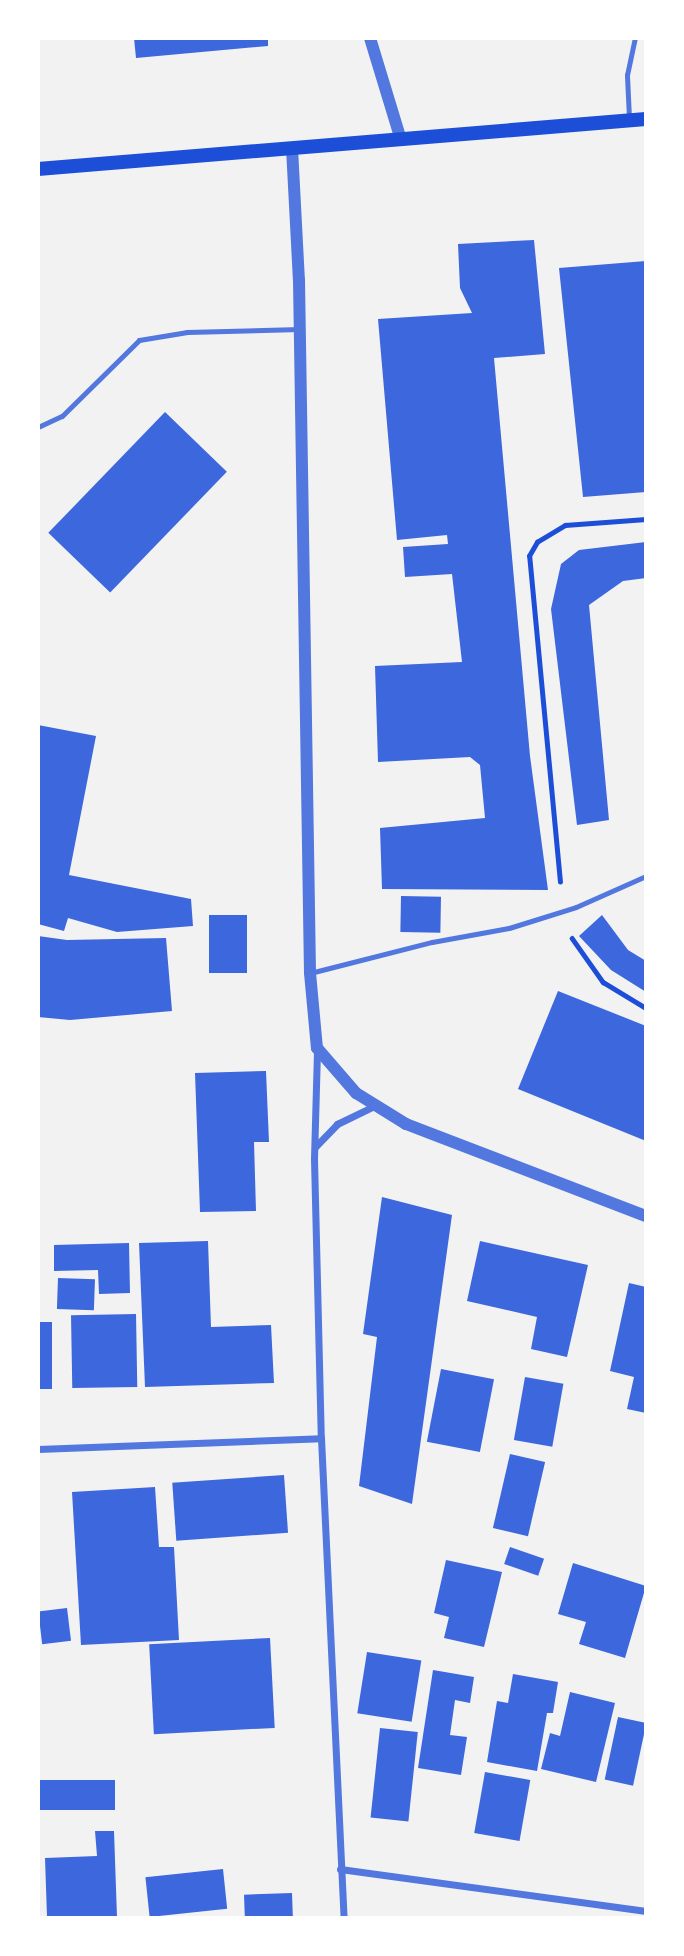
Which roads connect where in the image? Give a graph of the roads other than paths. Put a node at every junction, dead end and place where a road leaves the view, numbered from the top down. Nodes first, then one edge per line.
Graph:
1 (370, 38) edge
2 (635, 38) edge
3 (646, 119) edge
4 (629, 121) junction
5 (400, 137) junction
6 (292, 148) junction
7 (38, 169) edge
8 (300, 329) junction
9 (38, 427) edge
10 (646, 876) edge
11 (310, 974) junction
12 (317, 1048) junction
13 (374, 1106) junction
14 (314, 1148) junction
15 (646, 1216) edge
16 (321, 1438) junction
17 (38, 1449) edge
18 (341, 1869) junction
19 (646, 1911) edge
20 (344, 1917) edge

1 - 5 street
2 - 4 lane
3 - 4 main road
4 - 5 main road
5 - 6 main road
6 - 7 main road
6 - 8 street
8 - 9 lane
8 - 11 street
10 - 11 lane
11 - 12 street
12 - 13 street
12 - 14 street
13 - 14 street
13 - 15 street
14 - 16 street
16 - 17 street
16 - 18 street
18 - 19 street
18 - 20 street

